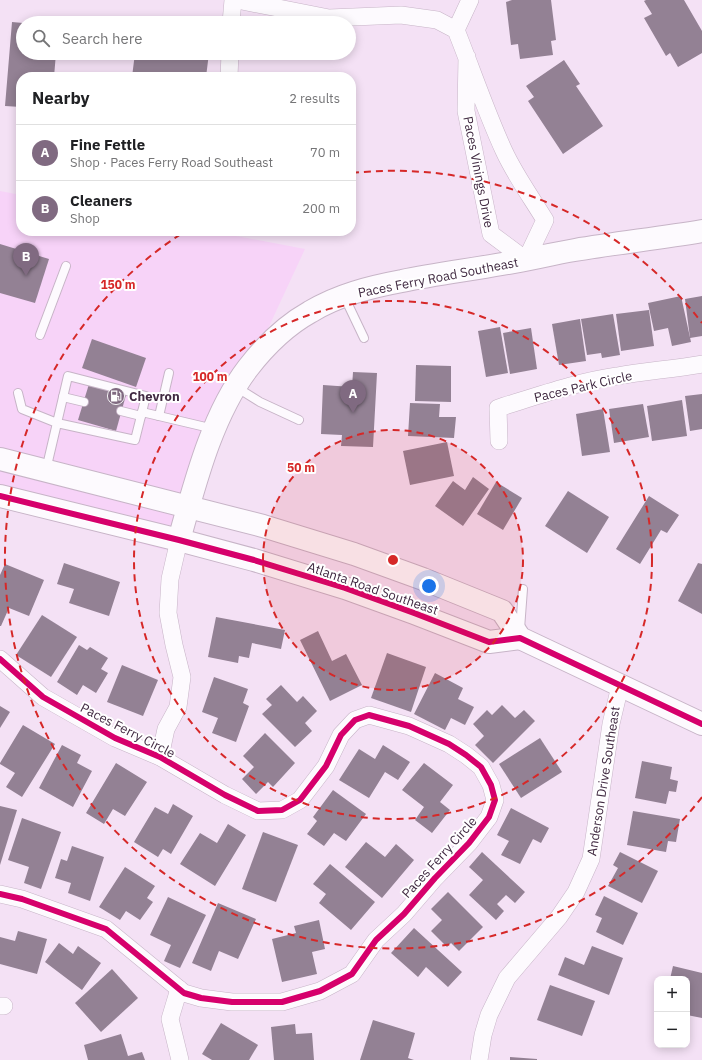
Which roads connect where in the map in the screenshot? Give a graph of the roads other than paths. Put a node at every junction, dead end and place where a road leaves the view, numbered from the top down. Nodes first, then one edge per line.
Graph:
1 (233, 0) edge
2 (237, 0) edge
3 (470, 0) edge
4 (232, 16) edge
5 (319, 16) edge
6 (356, 17) edge
7 (456, 30) junction
8 (467, 57) junction
9 (230, 60) edge
10 (229, 72) edge
11 (702, 231) edge
12 (526, 260) junction
13 (66, 266) dead end
14 (344, 296) junction
15 (40, 335) dead end
16 (364, 338) dead end
17 (702, 364) edge
18 (169, 373) dead end
19 (236, 386) junction
20 (18, 393) dead end
21 (63, 397) junction
22 (84, 402) dead end
23 (122, 412) dead end
24 (142, 414) junction
25 (159, 416) junction
26 (299, 420) dead end
27 (57, 423) junction
28 (215, 429) junction
29 (500, 441) dead end
30 (0, 459) edge
31 (46, 470) junction
32 (0, 496) edge
33 (188, 507) junction
34 (179, 540) junction
35 (523, 589) dead end
36 (520, 638) junction
37 (0, 659) edge
38 (620, 686) junction
39 (702, 724) edge
40 (160, 757) junction
41 (0, 894) edge
42 (179, 989) junction
43 (180, 1060) edge
44 (479, 1060) edge

1 - 4 street
2 - 5 street
3 - 7 street
6 - 7 street
7 - 8 street, Paces Vinings Drive
8 - 12 street, Paces Vinings Drive
8 - 12 street, Paces Vinings Drive
9 - 10 street
11 - 12 main road, Paces Ferry Road Southeast
12 - 14 main road, Paces Ferry Road Southeast
13 - 15 lane
14 - 16 lane
14 - 19 main road, Paces Ferry Road Southeast
17 - 29 street, Paces Park Circle
18 - 25 lane
19 - 26 lane
19 - 28 main road, Paces Ferry Road Southeast
20 - 27 lane
21 - 22 lane
21 - 24 lane
21 - 27 lane
23 - 24 lane
24 - 25 lane
24 - 27 lane
25 - 28 lane
27 - 31 lane
28 - 33 main road, Paces Ferry Road Southeast
30 - 31 main road, Atlanta Road Southeast
31 - 33 main road, Atlanta Road Southeast
32 - 34 main road, Atlanta Road Southeast
33 - 34 main road, Paces Ferry Road Southeast
33 - 36 main road, Atlanta Road Southeast
34 - 36 main road, Atlanta Road Southeast
34 - 40 street, Paces Ferry Road Southeast
35 - 36 lane
36 - 38 main road
37 - 40 street, Paces Ferry Circle
38 - 39 main road
38 - 44 street, Anderson Drive Southeast
40 - 42 street, Paces Ferry Circle
41 - 42 street, Paces Ferry Circle
42 - 43 street

